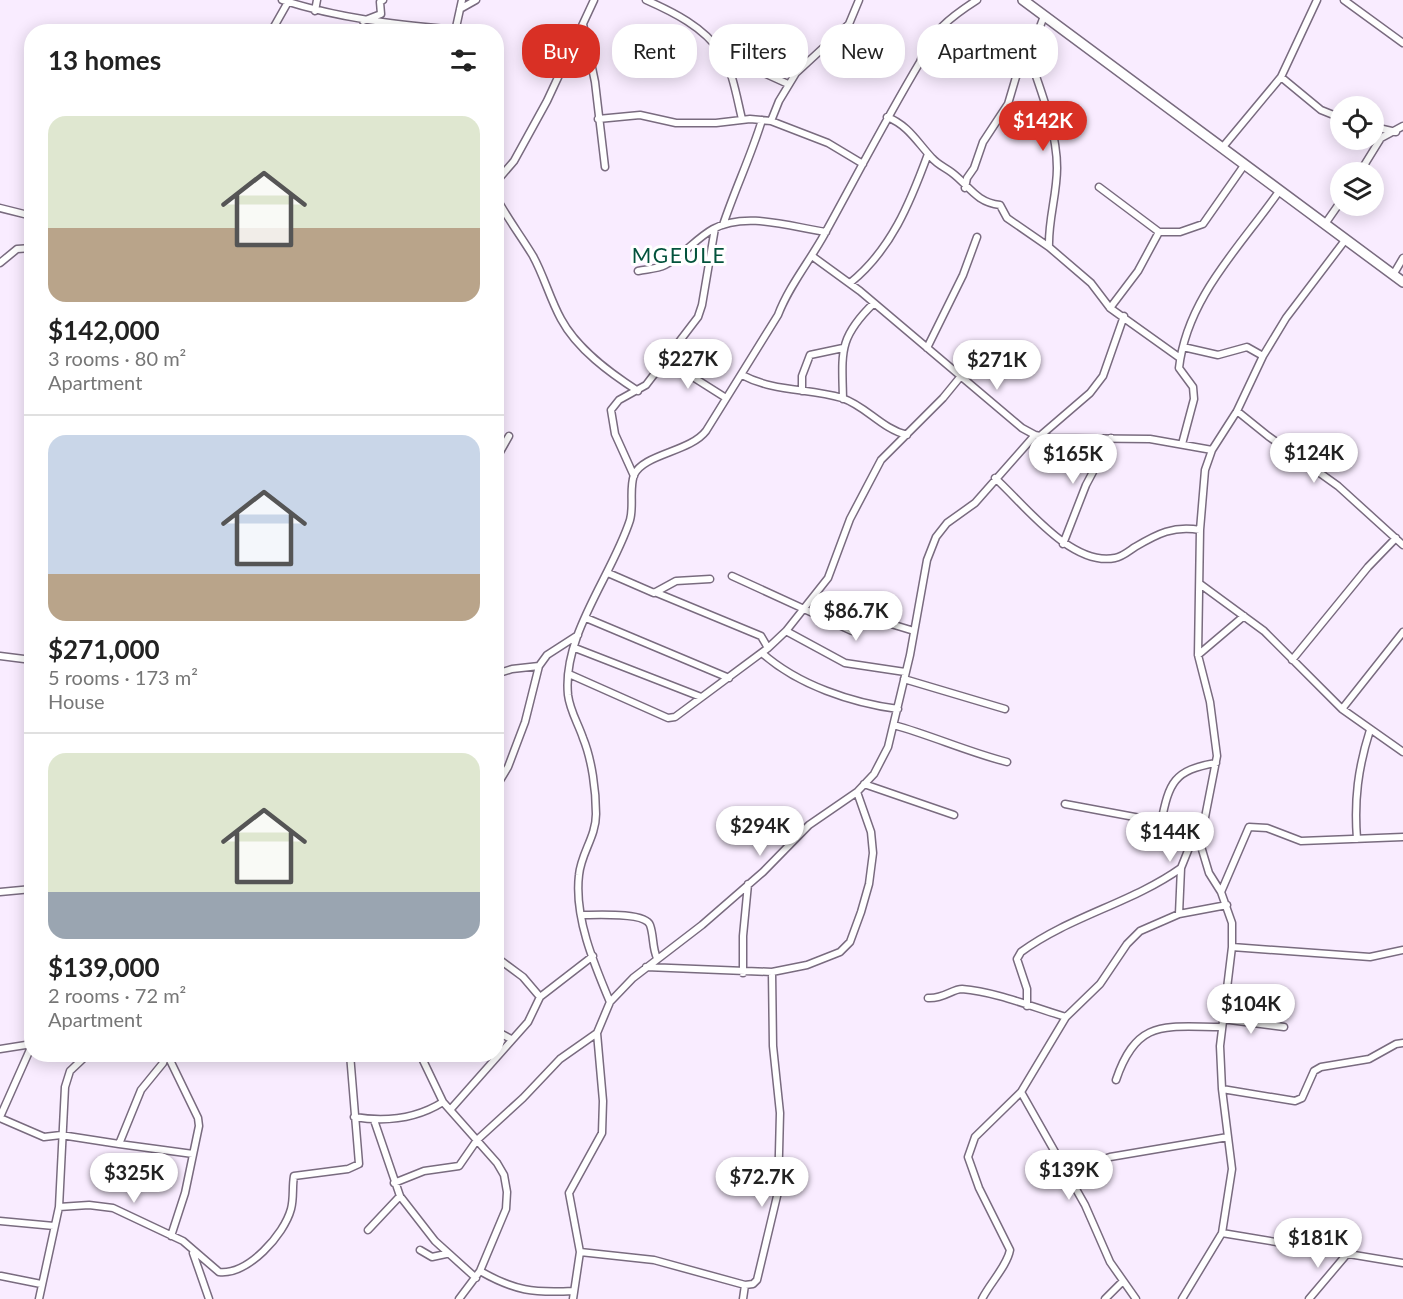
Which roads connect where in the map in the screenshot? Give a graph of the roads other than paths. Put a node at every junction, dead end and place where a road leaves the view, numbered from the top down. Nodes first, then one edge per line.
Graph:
1 (317, 0) edge
2 (383, 0) edge
3 (462, 0) edge
4 (476, 0) edge
5 (594, 0) edge
6 (646, 0) edge
7 (859, 0) edge
8 (977, 0) edge
9 (1023, 0) edge
10 (1317, 0) edge
11 (1344, 0) edge
12 (285, 1) edge
13 (460, 9) junction
14 (315, 10) junction
15 (1044, 16) junction
16 (362, 21) junction
17 (583, 23) junction
18 (275, 24) edge
19 (390, 24) edge
20 (457, 24) edge
21 (1041, 24) edge
22 (709, 40) edge
23 (1403, 43) edge
24 (1281, 77) junction
25 (729, 78) edge
26 (776, 78) edge
27 (1016, 78) edge
28 (1036, 78) edge
29 (788, 84) junction
30 (1330, 114) edge
31 (887, 117) junction
32 (598, 119) junction
33 (742, 119) junction
34 (762, 120) junction
35 (771, 121) junction
36 (1403, 126) edge
37 (1384, 129) edge
38 (1396, 132) junction
39 (1222, 148) junction
40 (928, 154) junction
41 (1366, 162) edge
42 (863, 164) junction
43 (1245, 164) junction
44 (605, 167) dead end
45 (504, 173) edge
46 (1099, 187) dead end
47 (965, 188) junction
48 (1281, 190) junction
49 (0, 208) edge
50 (504, 212) edge
51 (24, 214) edge
52 (1331, 216) edge
53 (1325, 224) junction
54 (723, 225) junction
55 (715, 228) junction
56 (826, 232) junction
57 (1159, 232) junction
58 (977, 237) dead end
59 (1346, 239) junction
60 (1049, 247) junction
61 (24, 249) edge
62 (812, 256) junction
63 (1403, 258) edge
64 (0, 263) edge
65 (638, 271) dead end
66 (1393, 275) junction
67 (1403, 282) edge
68 (850, 283) junction
69 (874, 303) junction
70 (1110, 308) junction
71 (1124, 316) junction
72 (1183, 347) junction
73 (843, 348) junction
74 (927, 348) junction
75 (1263, 356) junction
76 (1180, 358) junction
77 (666, 360) junction
78 (742, 375) junction
79 (961, 376) junction
80 (638, 391) junction
81 (802, 391) junction
82 (726, 398) junction
83 (843, 399) junction
84 (1237, 411) junction
85 (907, 435) junction
86 (509, 436) dead end
87 (1037, 436) junction
88 (1111, 438) junction
89 (1182, 444) junction
90 (504, 445) edge
91 (1212, 450) junction
92 (634, 476) junction
93 (995, 478) junction
94 (1200, 530) junction
95 (1396, 538) junction
96 (1063, 544) junction
97 (1403, 545) edge
98 (608, 573) junction
99 (732, 576) dead end
100 (710, 579) dead end
101 (1200, 584) junction
102 (657, 593) junction
103 (805, 608) junction
104 (1244, 616) junction
105 (586, 618) junction
106 (786, 631) junction
107 (914, 631) junction
108 (1403, 632) edge
109 (578, 635) junction
110 (575, 648) junction
111 (768, 648) junction
112 (762, 653) junction
113 (0, 656) edge
114 (1198, 656) junction
115 (24, 659) edge
116 (1292, 660) junction
117 (540, 666) junction
118 (504, 672) edge
119 (569, 674) junction
120 (904, 675) junction
121 (729, 678) junction
122 (701, 697) junction
123 (898, 709) junction
124 (1005, 709) dead end
125 (1342, 709) junction
126 (894, 725) junction
127 (1370, 730) junction
128 (1403, 753) edge
129 (1007, 762) dead end
130 (1216, 763) junction
131 (504, 774) edge
132 (864, 784) junction
133 (857, 792) junction
134 (1065, 804) dead end
135 (954, 815) dead end
136 (1161, 823) junction
137 (1201, 825) junction
138 (1194, 834) junction
139 (1403, 837) edge
140 (1357, 839) junction
141 (1181, 868) junction
142 (748, 884) junction
143 (24, 890) edge
144 (0, 892) edge
145 (1221, 892) junction
146 (1227, 905) junction
147 (582, 915) junction
148 (1179, 915) junction
149 (1232, 947) junction
150 (1403, 950) edge
151 (593, 956) junction
152 (657, 958) junction
153 (504, 963) edge
154 (646, 967) junction
155 (772, 972) junction
156 (743, 973) junction
157 (540, 997) junction
158 (928, 998) dead end
159 (610, 1002) junction
160 (1027, 1006) junction
161 (1066, 1017) junction
162 (1222, 1019) junction
163 (1222, 1027) junction
164 (1284, 1027) dead end
165 (597, 1033) junction
166 (504, 1035) edge
167 (511, 1039) junction
168 (1403, 1043) edge
169 (24, 1046) edge
170 (504, 1047) edge
171 (0, 1049) edge
172 (25, 1062) edge
173 (80, 1062) edge
174 (164, 1062) edge
175 (170, 1062) edge
176 (351, 1062) edge
177 (424, 1062) edge
178 (491, 1062) edge
179 (1116, 1080) dead end
180 (1222, 1089) junction
181 (1021, 1092) junction
182 (443, 1102) junction
183 (450, 1110) junction
184 (354, 1117) junction
185 (0, 1118) edge
186 (374, 1120) junction
187 (61, 1135) junction
188 (1228, 1137) junction
189 (477, 1140) junction
190 (119, 1144) junction
191 (193, 1154) junction
192 (1066, 1171) junction
193 (394, 1183) junction
194 (400, 1196) junction
195 (60, 1207) junction
196 (0, 1221) edge
197 (54, 1227) junction
198 (368, 1230) dead end
199 (1222, 1233) junction
200 (171, 1236) junction
201 (192, 1250) junction
202 (420, 1250) dead end
203 (580, 1252) junction
204 (446, 1254) junction
205 (1347, 1254) junction
206 (1403, 1263) edge
207 (480, 1271) junction
208 (1, 1276) edge
209 (476, 1278) junction
210 (1123, 1281) junction
211 (40, 1284) junction
212 (745, 1285) junction
213 (573, 1291) junction
214 (39, 1299) edge
215 (209, 1299) edge
216 (459, 1299) edge
217 (573, 1299) edge
218 (743, 1299) edge
219 (982, 1299) edge
220 (1105, 1299) edge
221 (1136, 1299) edge
222 (1182, 1299) edge
223 (1309, 1299) edge

1 - 14 street
2 - 16 street
3 - 13 street
4 - 13 street
5 - 17 street
6 - 22 street
7 - 29 street
8 - 31 street
9 - 15 main road
10 - 24 street
11 - 23 street
12 - 14 street
12 - 18 street
13 - 20 street
14 - 16 street
15 - 21 street
15 - 39 main road
16 - 19 street
17 - 32 street
17 - 45 street
24 - 30 street
24 - 39 street
25 - 33 street
26 - 29 street
27 - 47 street
28 - 60 street
29 - 35 street
31 - 40 street
31 - 42 street
32 - 33 street
32 - 44 street
33 - 34 street
34 - 35 street
34 - 54 street
35 - 42 street
36 - 38 street
37 - 38 street
38 - 41 street
39 - 43 main road
40 - 47 street
40 - 68 street
42 - 56 street
43 - 48 main road
43 - 57 street
46 - 57 street
47 - 60 street
48 - 53 main road
48 - 72 street
49 - 51 street
50 - 80 street
52 - 53 street
53 - 59 main road
54 - 55 street
54 - 56 street
55 - 65 street
55 - 77 street
56 - 62 street
57 - 70 street
58 - 74 street
59 - 66 main road
59 - 75 street
60 - 70 street
61 - 64 street
62 - 68 street
62 - 78 street
63 - 66 street
66 - 67 main road
68 - 69 street
69 - 73 street
69 - 74 street
70 - 71 street
71 - 76 street
71 - 87 street
72 - 75 street
72 - 76 street
73 - 81 street
73 - 83 street
74 - 79 street
75 - 84 street
76 - 89 street
77 - 80 street
77 - 82 street
78 - 81 street
78 - 82 street
79 - 85 street
79 - 87 street
80 - 92 street
81 - 83 street
82 - 92 street
83 - 85 street
84 - 91 street
84 - 95 street
85 - 103 street
86 - 90 street
87 - 88 street
87 - 93 street
88 - 89 street
88 - 96 street
89 - 91 street
91 - 94 street
92 - 98 street
93 - 96 street
93 - 107 street
94 - 96 street
94 - 101 street
95 - 97 street
95 - 116 street
98 - 102 street
98 - 105 street
99 - 103 street
100 - 102 street
101 - 104 street
101 - 114 street
102 - 111 street
103 - 106 street
103 - 107 street
104 - 114 street
104 - 116 street
105 - 109 street
105 - 121 street
106 - 111 street
106 - 120 street
107 - 120 street
108 - 125 street
109 - 110 street
109 - 117 street
110 - 119 street
110 - 122 street
111 - 112 street
112 - 121 street
112 - 123 street
113 - 115 street
114 - 130 street
116 - 125 street
117 - 118 street
117 - 131 street
119 - 122 street
119 - 147 street
120 - 123 street
120 - 124 street
121 - 122 street
123 - 126 street
125 - 127 street
126 - 129 street
126 - 132 street
127 - 128 street
127 - 140 street
130 - 136 street
130 - 137 street
132 - 133 street
132 - 135 street
133 - 142 street
133 - 155 street
134 - 136 street
136 - 138 street
137 - 138 street
137 - 145 street
138 - 141 street
139 - 140 street
140 - 145 street
141 - 148 street
141 - 160 street
142 - 152 street
142 - 156 street
143 - 144 street
145 - 146 street
146 - 148 street
146 - 149 street
147 - 151 street
147 - 152 street
148 - 161 street
149 - 150 street
149 - 162 street
151 - 157 street
151 - 159 street
152 - 154 street
153 - 157 street
154 - 156 street
154 - 159 street
155 - 156 street
155 - 212 street
157 - 167 street
158 - 160 street
159 - 165 street
160 - 161 street
161 - 181 street
162 - 163 street
162 - 164 street
163 - 179 street
163 - 180 street
165 - 189 street
165 - 203 street
166 - 167 street
167 - 170 street
168 - 180 street
169 - 171 street
172 - 185 street
173 - 187 street
174 - 190 street
175 - 191 street
176 - 184 street
177 - 182 street
178 - 183 street
180 - 188 street
181 - 192 street
181 - 219 street
182 - 183 street
182 - 186 street
183 - 189 street
184 - 186 street
184 - 201 street
185 - 187 street
186 - 193 street
187 - 190 street
187 - 195 street
188 - 192 street
188 - 199 street
189 - 193 street
189 - 207 street
190 - 191 street
191 - 200 street
192 - 210 street
193 - 194 street
194 - 198 street
194 - 204 street
195 - 197 street
195 - 200 street
196 - 197 street
197 - 211 street
199 - 205 street
199 - 222 street
200 - 201 street
201 - 215 street
202 - 204 street
203 - 212 street
203 - 213 street
204 - 209 street
205 - 206 street
205 - 223 street
207 - 209 street
207 - 213 street
208 - 211 street
209 - 216 street
210 - 220 street
210 - 221 street
211 - 214 street
212 - 218 street
213 - 217 street

